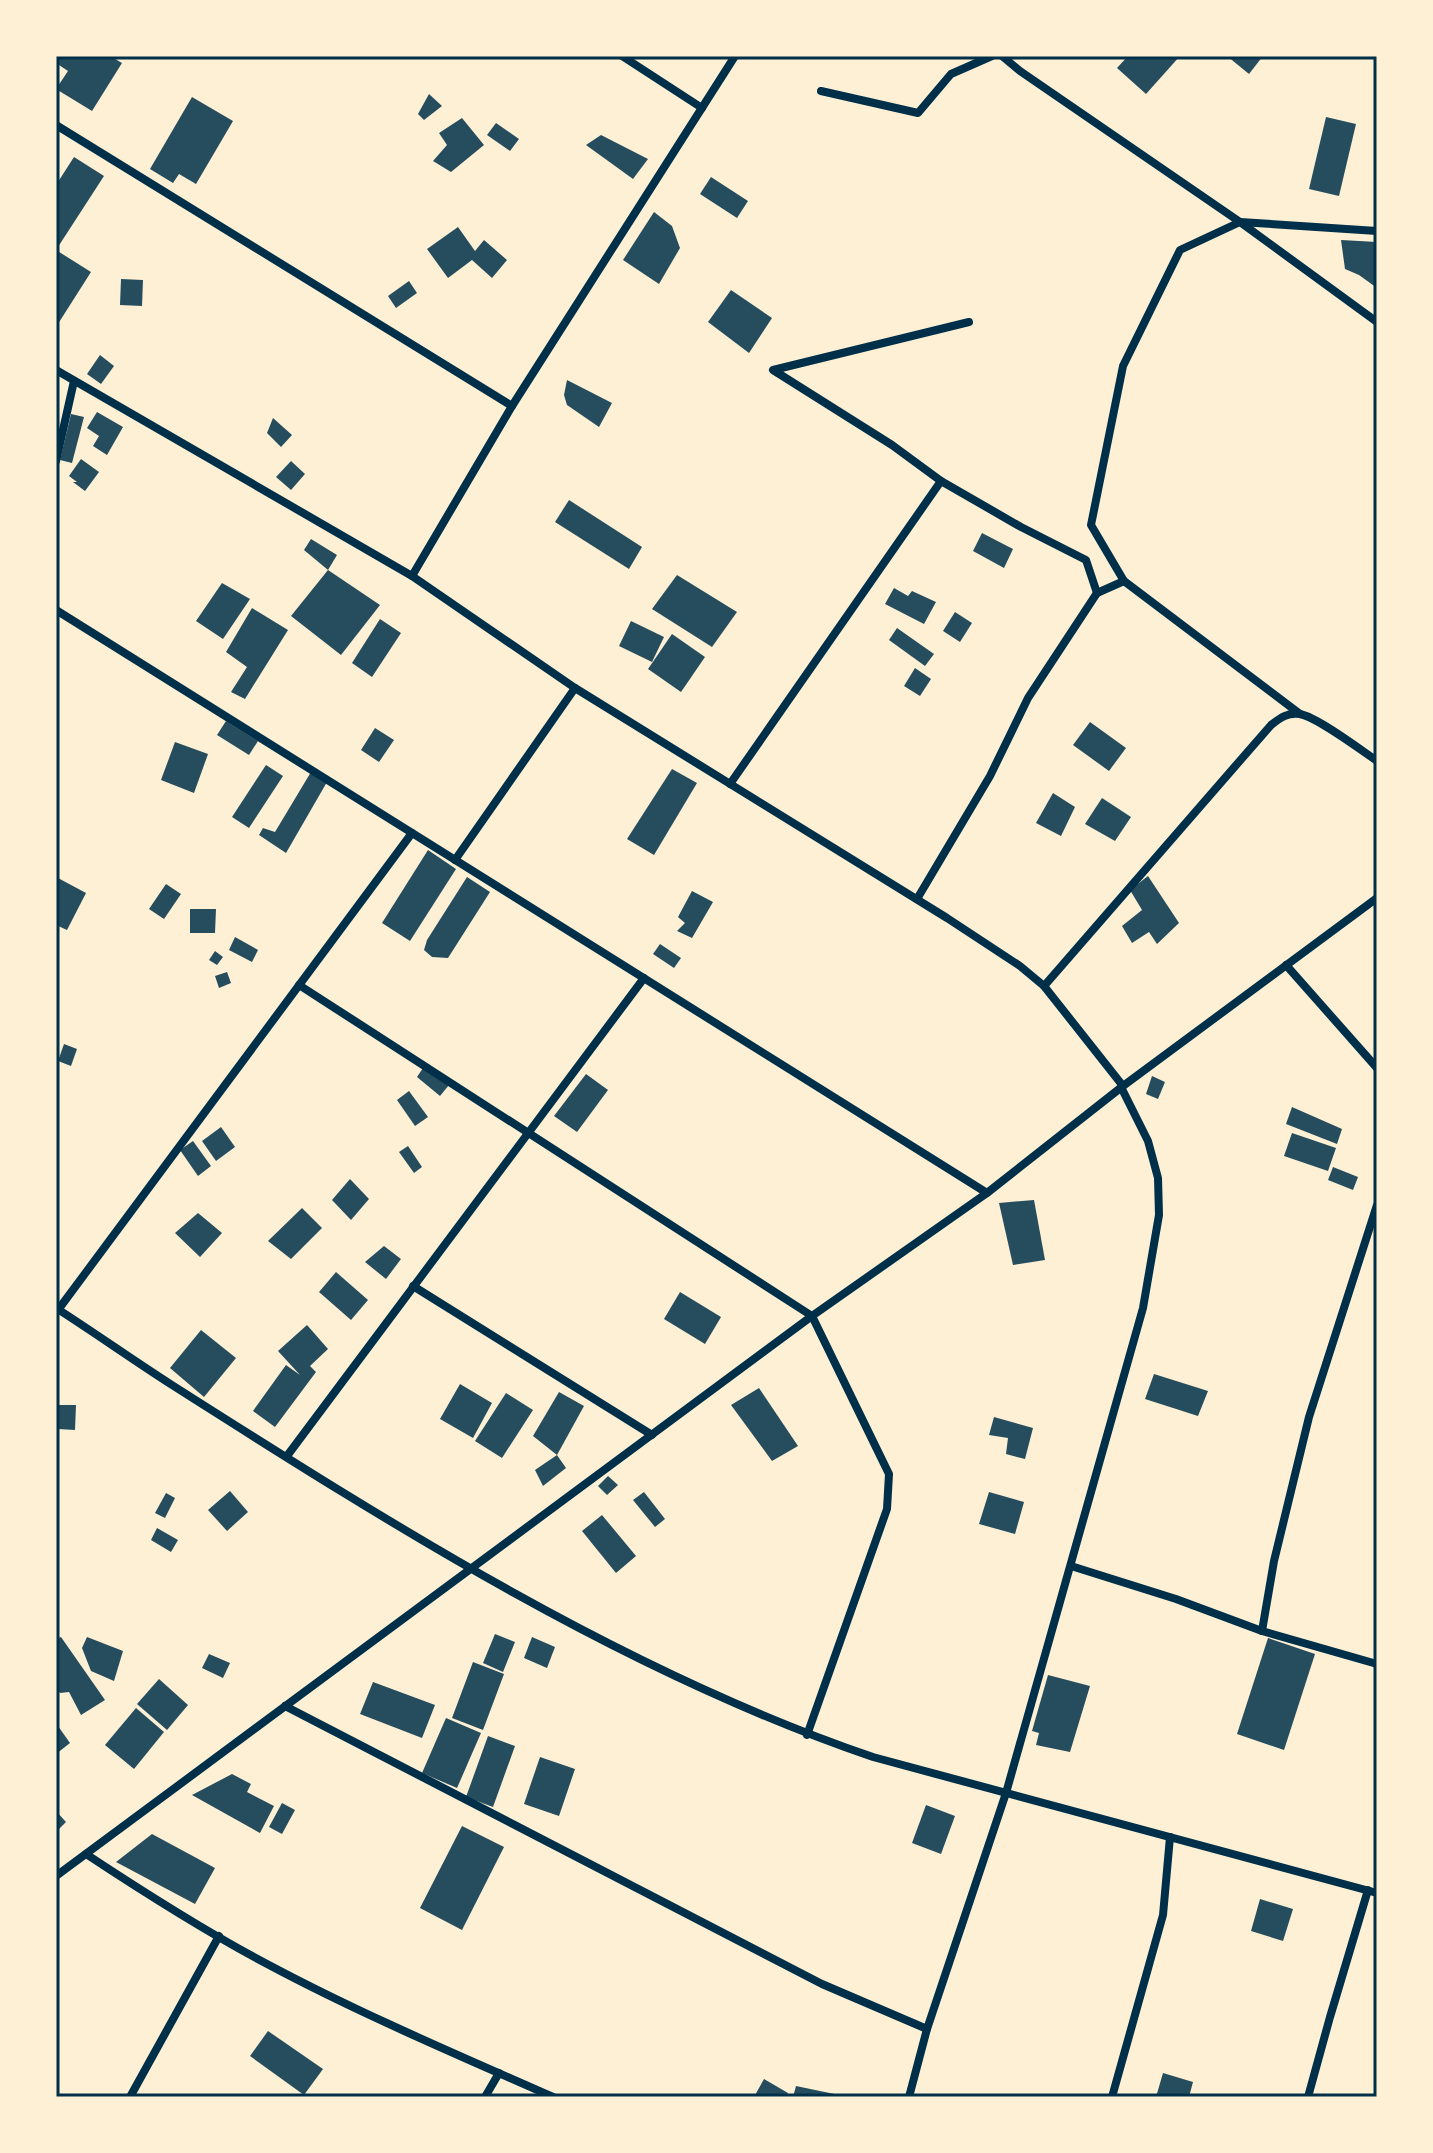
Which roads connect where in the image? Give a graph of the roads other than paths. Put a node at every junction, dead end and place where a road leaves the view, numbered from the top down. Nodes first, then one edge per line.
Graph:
1 (622, 56) edge
2 (735, 56) edge
3 (992, 56) edge
4 (1002, 56) edge
5 (821, 91) dead end
6 (702, 108) junction
7 (56, 125) edge
8 (1240, 222) junction
9 (1377, 231) edge
10 (969, 322) dead end
11 (1377, 322) edge
12 (56, 370) edge
13 (74, 381) junction
14 (512, 406) junction
15 (56, 461) edge
16 (941, 481) junction
17 (412, 576) junction
18 (1124, 581) junction
19 (1097, 593) junction
20 (56, 610) edge
21 (575, 688) junction
22 (1300, 714) junction
23 (1377, 761) edge
24 (730, 784) junction
25 (412, 833) junction
26 (455, 860) junction
27 (1377, 898) edge
28 (917, 899) junction
29 (1286, 965) junction
30 (644, 978) junction
31 (299, 985) junction
32 (1044, 986) junction
33 (1377, 1068) edge
34 (1122, 1087) junction
35 (528, 1133) junction
36 (987, 1193) junction
37 (1377, 1205) edge
38 (413, 1286) junction
39 (57, 1309) edge
40 (812, 1316) junction
41 (652, 1435) junction
42 (287, 1456) junction
43 (1071, 1566) junction
44 (472, 1568) junction
45 (1262, 1631) junction
46 (1377, 1664) edge
47 (285, 1706) junction
48 (807, 1735) junction
49 (1006, 1793) junction
50 (1170, 1837) junction
51 (86, 1854) junction
52 (56, 1876) edge
53 (1373, 1892) edge
54 (219, 1936) junction
55 (927, 2029) junction
56 (499, 2073) junction
57 (130, 2097) edge
58 (485, 2097) edge
59 (553, 2097) edge
60 (909, 2097) edge
61 (1112, 2097) edge
62 (1308, 2097) edge

1 - 6 street
2 - 6 street
3 - 5 street
4 - 8 street
6 - 14 street
7 - 14 street
8 - 9 street
8 - 11 street
8 - 18 street
10 - 16 street
12 - 13 street
13 - 15 street
13 - 17 street
14 - 17 street
16 - 19 street
16 - 24 street
17 - 21 street
18 - 19 street
18 - 22 street
19 - 28 street
20 - 25 street
21 - 24 street
21 - 26 street
22 - 23 street
22 - 32 street
24 - 28 street
25 - 26 street
25 - 31 street
26 - 30 street
27 - 29 street
28 - 32 street
29 - 33 street
29 - 34 street
30 - 35 street
30 - 36 street
31 - 35 street
31 - 39 street
32 - 34 street
34 - 36 street
34 - 43 street
35 - 38 street
35 - 40 street
36 - 40 street
37 - 45 street
38 - 41 street
38 - 42 street
39 - 42 street
40 - 41 street
40 - 48 street
41 - 44 street
42 - 44 street
43 - 45 street
43 - 49 street
44 - 47 street
44 - 48 street
45 - 46 street
47 - 51 street
47 - 55 street
48 - 49 street
49 - 50 street
49 - 55 street
50 - 53 street
50 - 61 street
51 - 52 street
51 - 54 street
53 - 62 street
54 - 56 street
54 - 57 street
55 - 60 street
56 - 58 street
56 - 59 street

